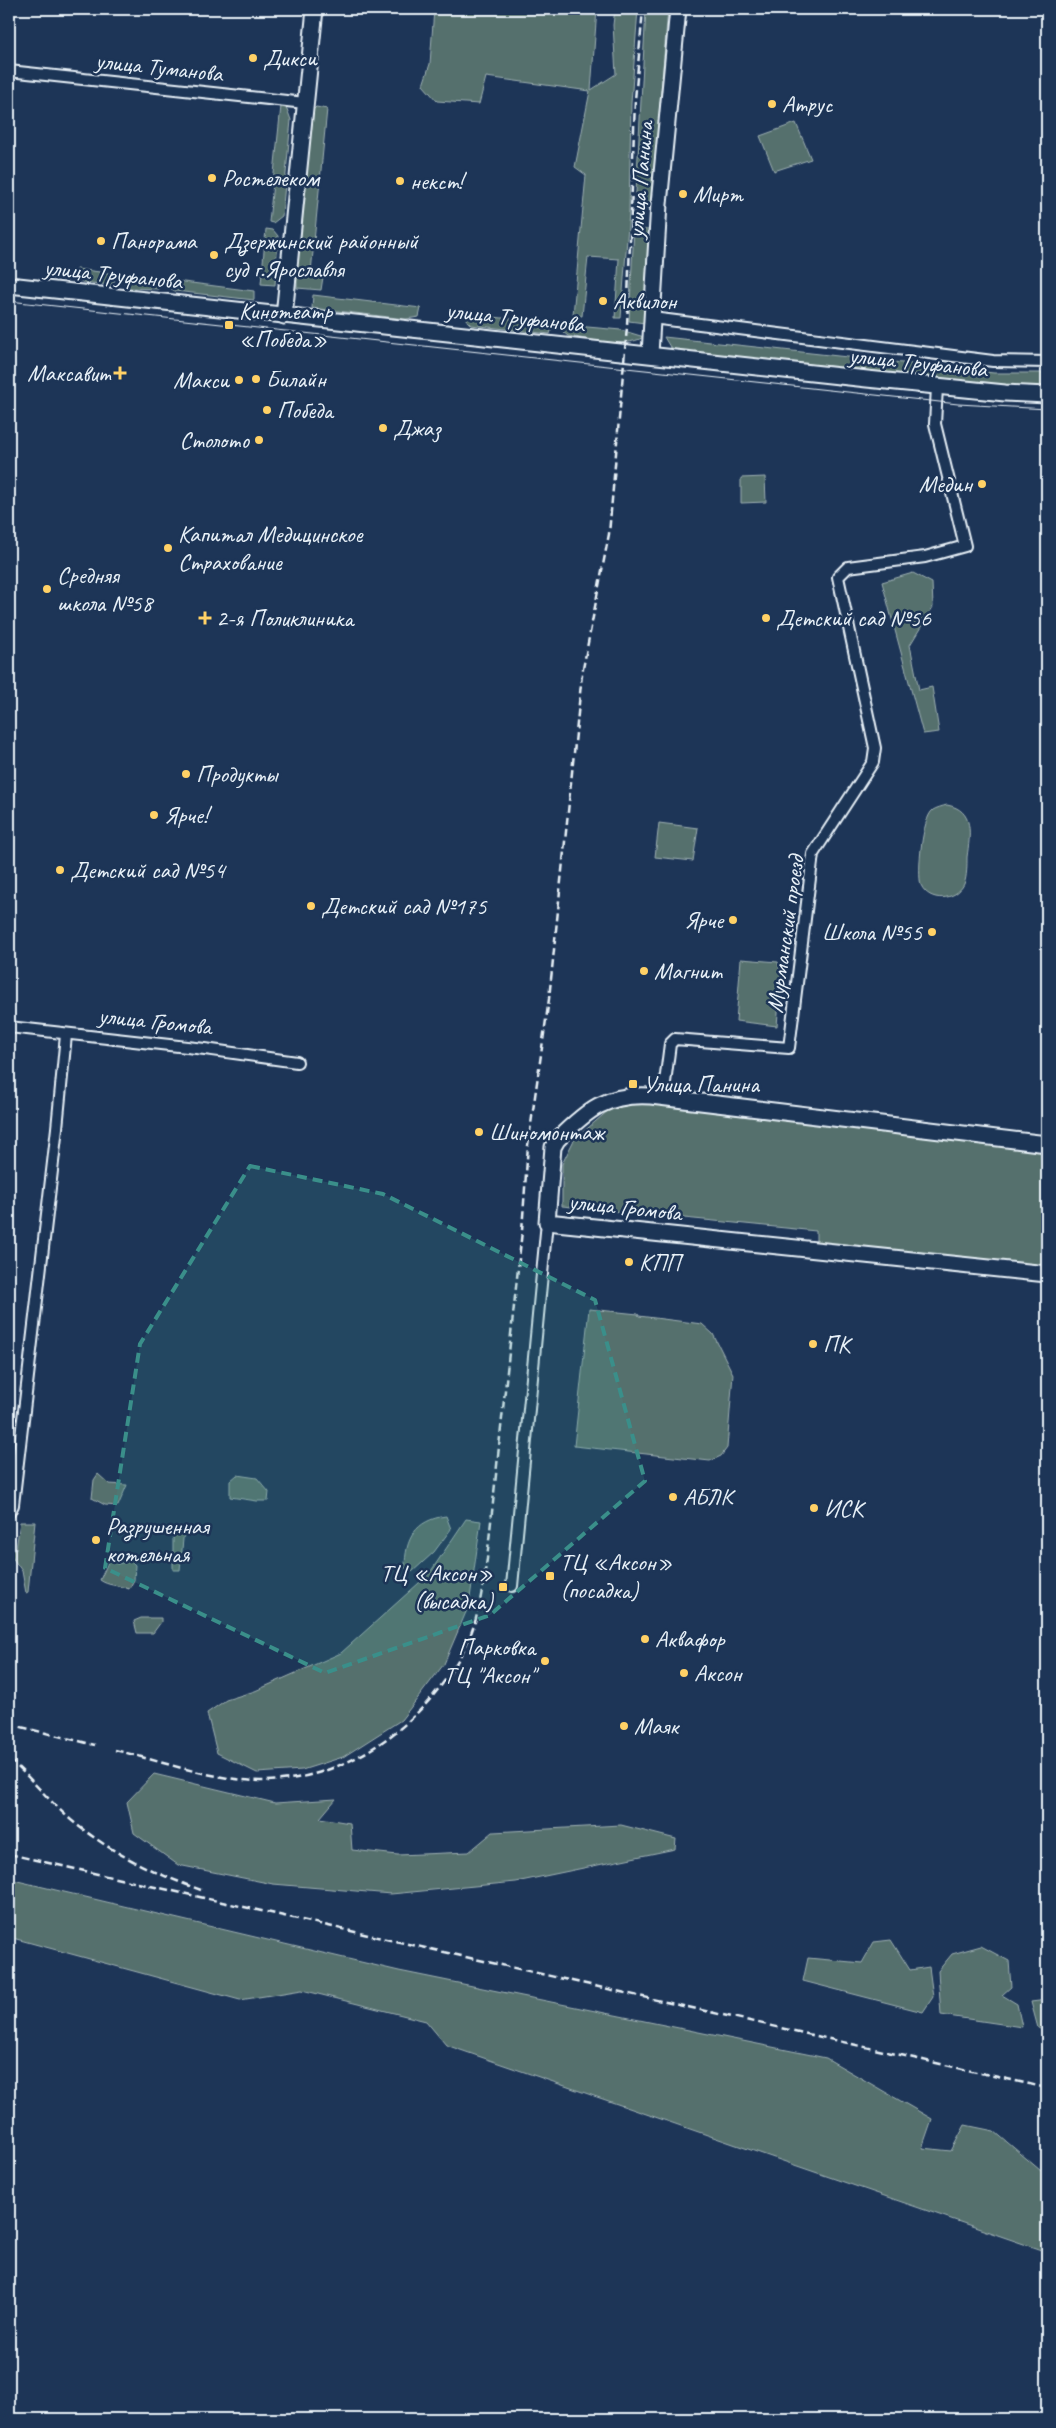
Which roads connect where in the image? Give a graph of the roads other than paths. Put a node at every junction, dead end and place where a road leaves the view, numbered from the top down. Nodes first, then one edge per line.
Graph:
1 (314, 9) edge
2 (678, 9) edge
3 (9, 71) edge
4 (305, 103) junction
5 (9, 285) edge
6 (284, 316) junction
7 (652, 318) junction
8 (650, 354) junction
9 (1047, 362) edge
10 (937, 387) junction
11 (1047, 394) edge
12 (9, 1027) edge
13 (66, 1035) junction
14 (296, 1062) dead end
15 (663, 1098) junction
16 (1047, 1144) edge
17 (547, 1222) junction
18 (1047, 1274) edge
19 (9, 1513) edge
20 (512, 1586) dead end

1 - 4 street
2 - 7 street, улица Панина
3 - 4 street, улица Туманова
4 - 6 street
5 - 6 street, улица Труфанова
6 - 8 street, улица Труфанова
7 - 8 street, улица Панина
7 - 9 street
8 - 10 street, улица Труфанова
10 - 11 street, улица Труфанова
10 - 15 street, Мурманский проезд
12 - 13 street, улица Громова
13 - 14 street, улица Громова
13 - 19 street
15 - 16 street, улица Громова
15 - 17 street, улица Громова
17 - 18 street, улица Громова
17 - 20 street

